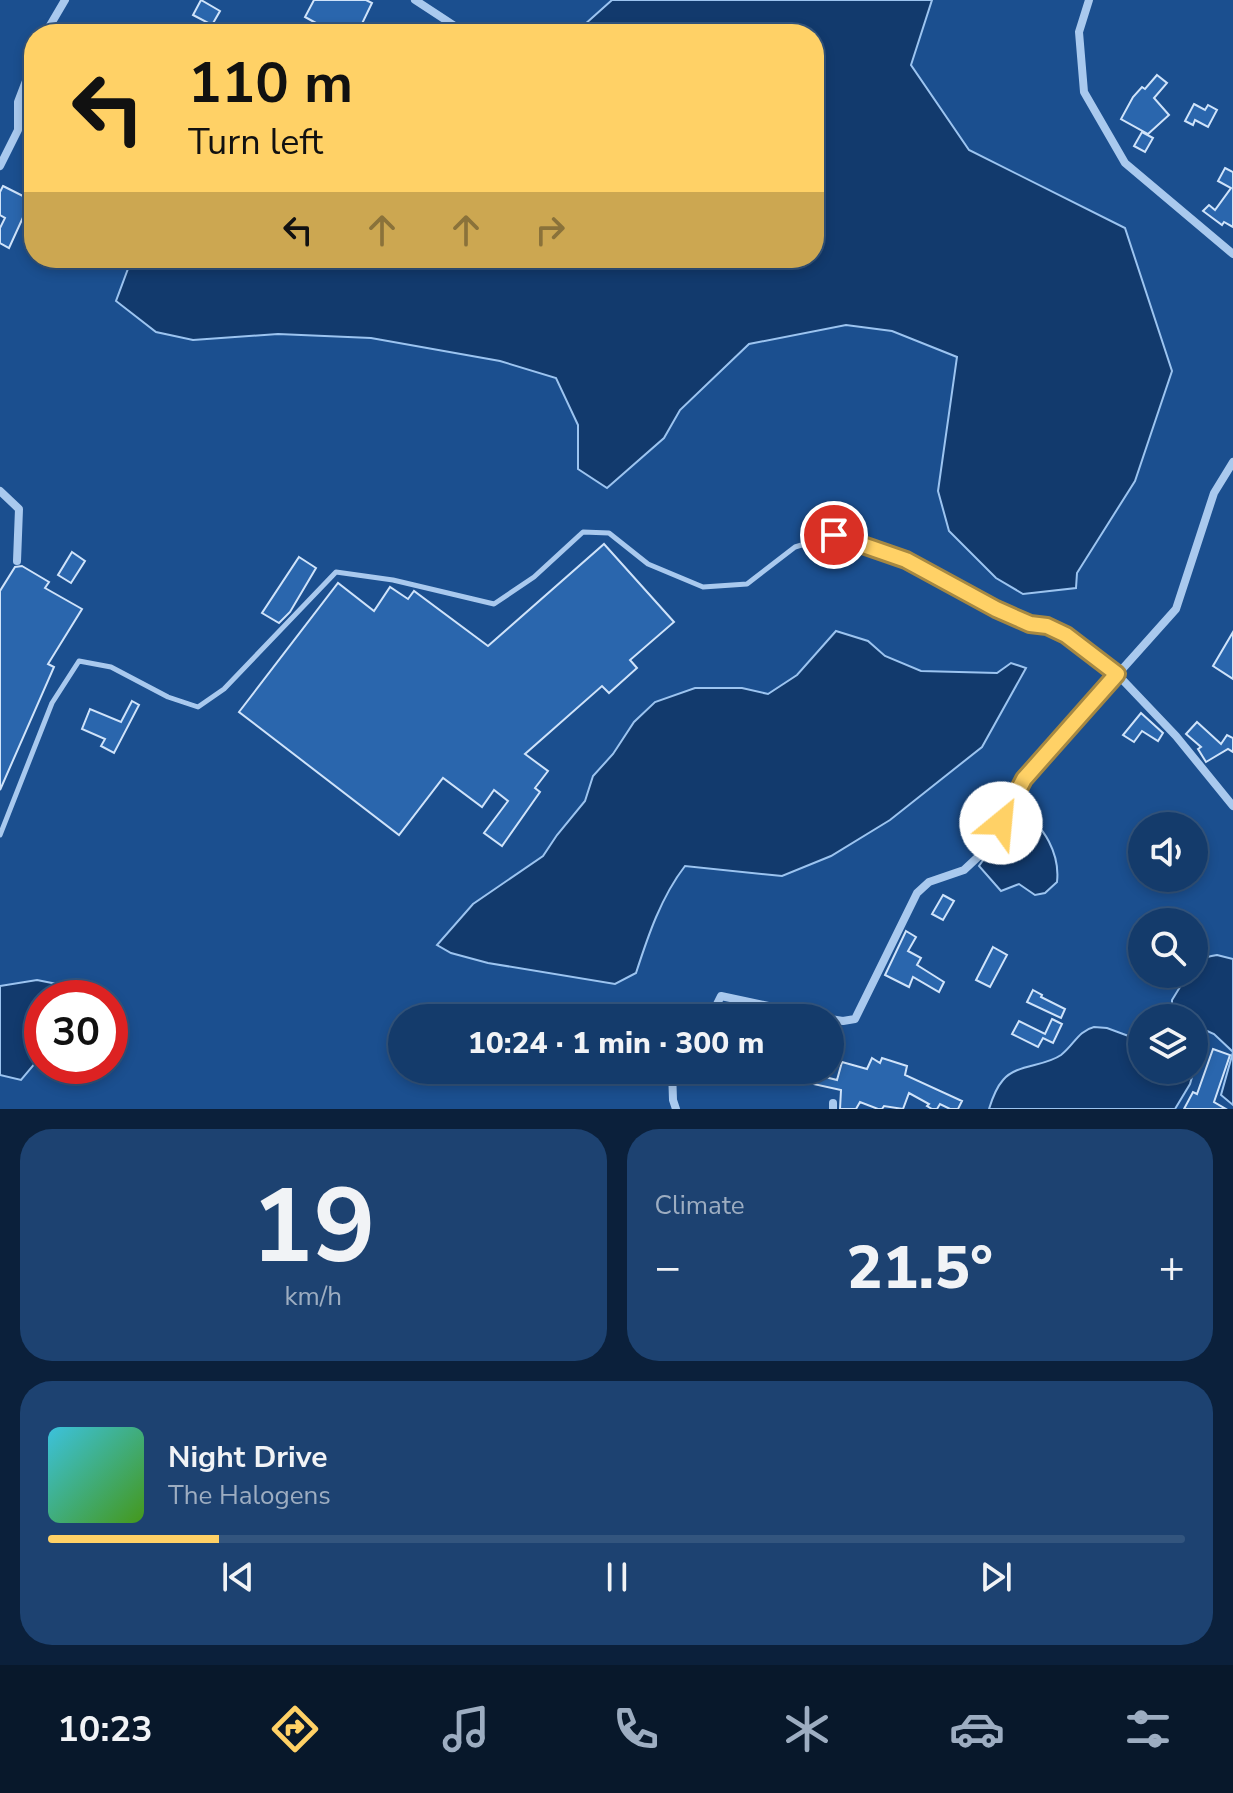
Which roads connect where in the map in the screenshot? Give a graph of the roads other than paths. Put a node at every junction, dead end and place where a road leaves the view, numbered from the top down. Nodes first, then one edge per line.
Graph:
1 (65, 0) edge
2 (415, 0) edge
3 (1089, 0) edge
4 (51, 24) edge
5 (452, 24) edge
6 (24, 86) edge
7 (0, 166) edge
8 (1233, 254) edge
9 (1233, 462) edge
10 (0, 491) edge
11 (17, 561) dead end
12 (1117, 674) junction
13 (1233, 806) edge
14 (0, 835) edge
15 (717, 1004) edge
16 (760, 1004) edge
17 (844, 1019) edge
18 (672, 1084) edge
19 (676, 1109) edge

1 - 4 street
2 - 5 street
3 - 8 street
6 - 7 street
9 - 12 street
10 - 11 street
12 - 13 street
12 - 14 lane
12 - 17 street
15 - 16 street
18 - 19 street

